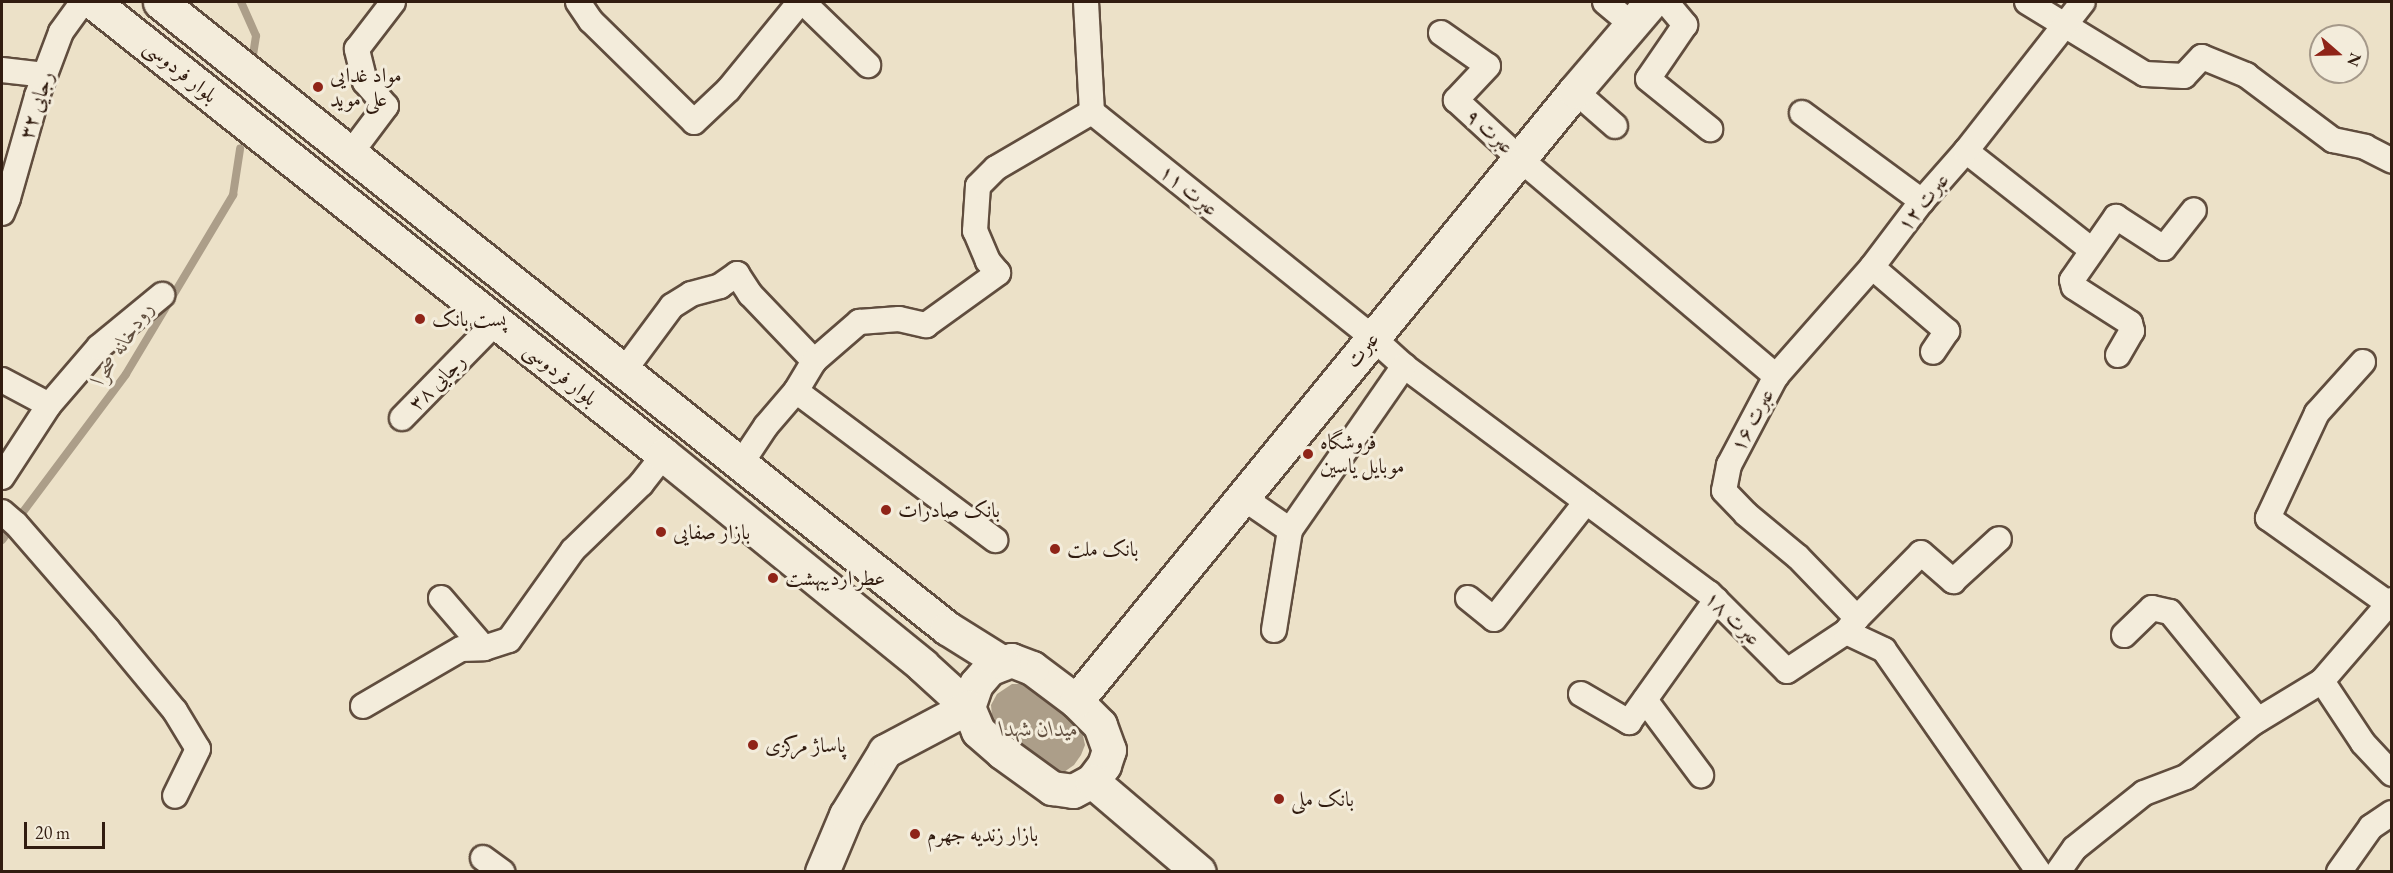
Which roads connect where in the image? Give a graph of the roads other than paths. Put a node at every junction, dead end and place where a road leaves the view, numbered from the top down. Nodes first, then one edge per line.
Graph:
1 (83, 2) edge
2 (93, 2) edge
3 (160, 2) edge
4 (393, 2) edge
5 (578, 2) edge
6 (1086, 2) edge
7 (1605, 2) edge
8 (1666, 2) edge
9 (2027, 2) edge
10 (2083, 2) edge
11 (1641, 13) edge
12 (2065, 25) junction
13 (1442, 33) dead end
14 (867, 65) dead end
15 (2, 70) edge
16 (45, 75) junction
17 (1575, 90) junction
18 (1092, 112) junction
19 (1802, 113) dead end
20 (1615, 126) dead end
21 (1710, 129) dead end
22 (1966, 151) junction
23 (350, 154) junction
24 (1520, 159) junction
25 (2391, 161) edge
26 (1922, 201) junction
27 (2194, 210) dead end
28 (2, 213) edge
29 (2092, 250) junction
30 (1872, 267) junction
31 (162, 295) dead end
32 (496, 322) junction
33 (1372, 337) junction
34 (1933, 352) dead end
35 (2118, 355) dead end
36 (814, 361) junction
37 (2362, 362) dead end
38 (1404, 366) junction
39 (623, 372) junction
40 (1776, 376) junction
41 (2, 380) edge
42 (796, 391) junction
43 (49, 405) junction
44 (402, 417) dead end
45 (664, 455) junction
46 (740, 465) junction
47 (2, 477) edge
48 (1242, 497) junction
49 (1586, 502) junction
50 (9, 518) edge
51 (1290, 530) junction
52 (1999, 539) dead end
53 (995, 540) dead end
54 (441, 598) dead end
55 (1468, 598) dead end
56 (1716, 600) junction
57 (2390, 602) edge
58 (1851, 625) junction
59 (1274, 630) dead end
60 (2124, 634) dead end
61 (484, 648) junction
62 (1003, 663) junction
63 (2322, 681) junction
64 (1581, 694) dead end
65 (1645, 700) junction
66 (1076, 701) junction
67 (363, 706) dead end
68 (968, 707) junction
69 (2258, 720) junction
70 (2391, 774) edge
71 (1701, 775) dead end
72 (1092, 781) junction
73 (175, 796) dead end
74 (2391, 813) edge
75 (483, 858) dead end
76 (502, 872) edge
77 (822, 872) edge
78 (1199, 872) edge
79 (2039, 872) edge
80 (2058, 872) edge
81 (2339, 872) edge

1 - 16 street, رجایی ۳۲
2 - 32 main road, بلوار فردوسی
3 - 23 main road, بلوار فردوسی
4 - 23 street
5 - 14 street
6 - 18 street
7 - 11 street
8 - 21 street
9 - 12 street
10 - 12 street, عبرت ۱۲
11 - 17 main road, عبرت
12 - 22 street, عبرت ۱۲
12 - 25 street
13 - 24 street, عبرت ۹
15 - 16 street
16 - 28 street, رجایی ۳۲
17 - 20 street
17 - 24 main road, عبرت
18 - 33 street, عبرت ۱۱
18 - 36 street
19 - 26 street
22 - 26 street, عبرت ۱۲
22 - 29 street
23 - 39 main road, بلوار فردوسی
24 - 33 main road, عبرت
24 - 40 street, عبرت ۱۶
26 - 30 street, عبرت ۱۲
27 - 29 street
29 - 35 street
30 - 34 street
30 - 40 street, عبرت ۱۲
31 - 43 street
32 - 44 street, رجایی ۳۸
32 - 45 main road, بلوار فردوسی
33 - 38 street, عبرت ۱۸
33 - 48 main road, عبرت
36 - 39 street
36 - 42 street
37 - 57 street
38 - 49 street, عبرت ۱۸
38 - 51 street
39 - 46 main road, بلوار فردوسی
40 - 58 street, عبرت ۱۶
41 - 43 street
42 - 46 street
42 - 53 street
43 - 47 street
45 - 61 street
45 - 68 main road, بلوار فردوسی
46 - 62 main road, بلوار فردوسی
48 - 51 street
48 - 66 main road, عبرت
49 - 55 street
49 - 56 street, عبرت ۱۸
50 - 73 street
51 - 59 street
52 - 58 street
54 - 61 street
56 - 58 street, عبرت ۱۸
56 - 65 street
57 - 63 street
58 - 79 street
60 - 69 street
61 - 67 street
62 - 66 main road
62 - 68 main road
63 - 69 street
63 - 70 street
64 - 65 street
65 - 71 street
66 - 72 main road
68 - 72 main road
68 - 77 main road
69 - 80 street
72 - 78 main road
74 - 81 street
75 - 76 street

